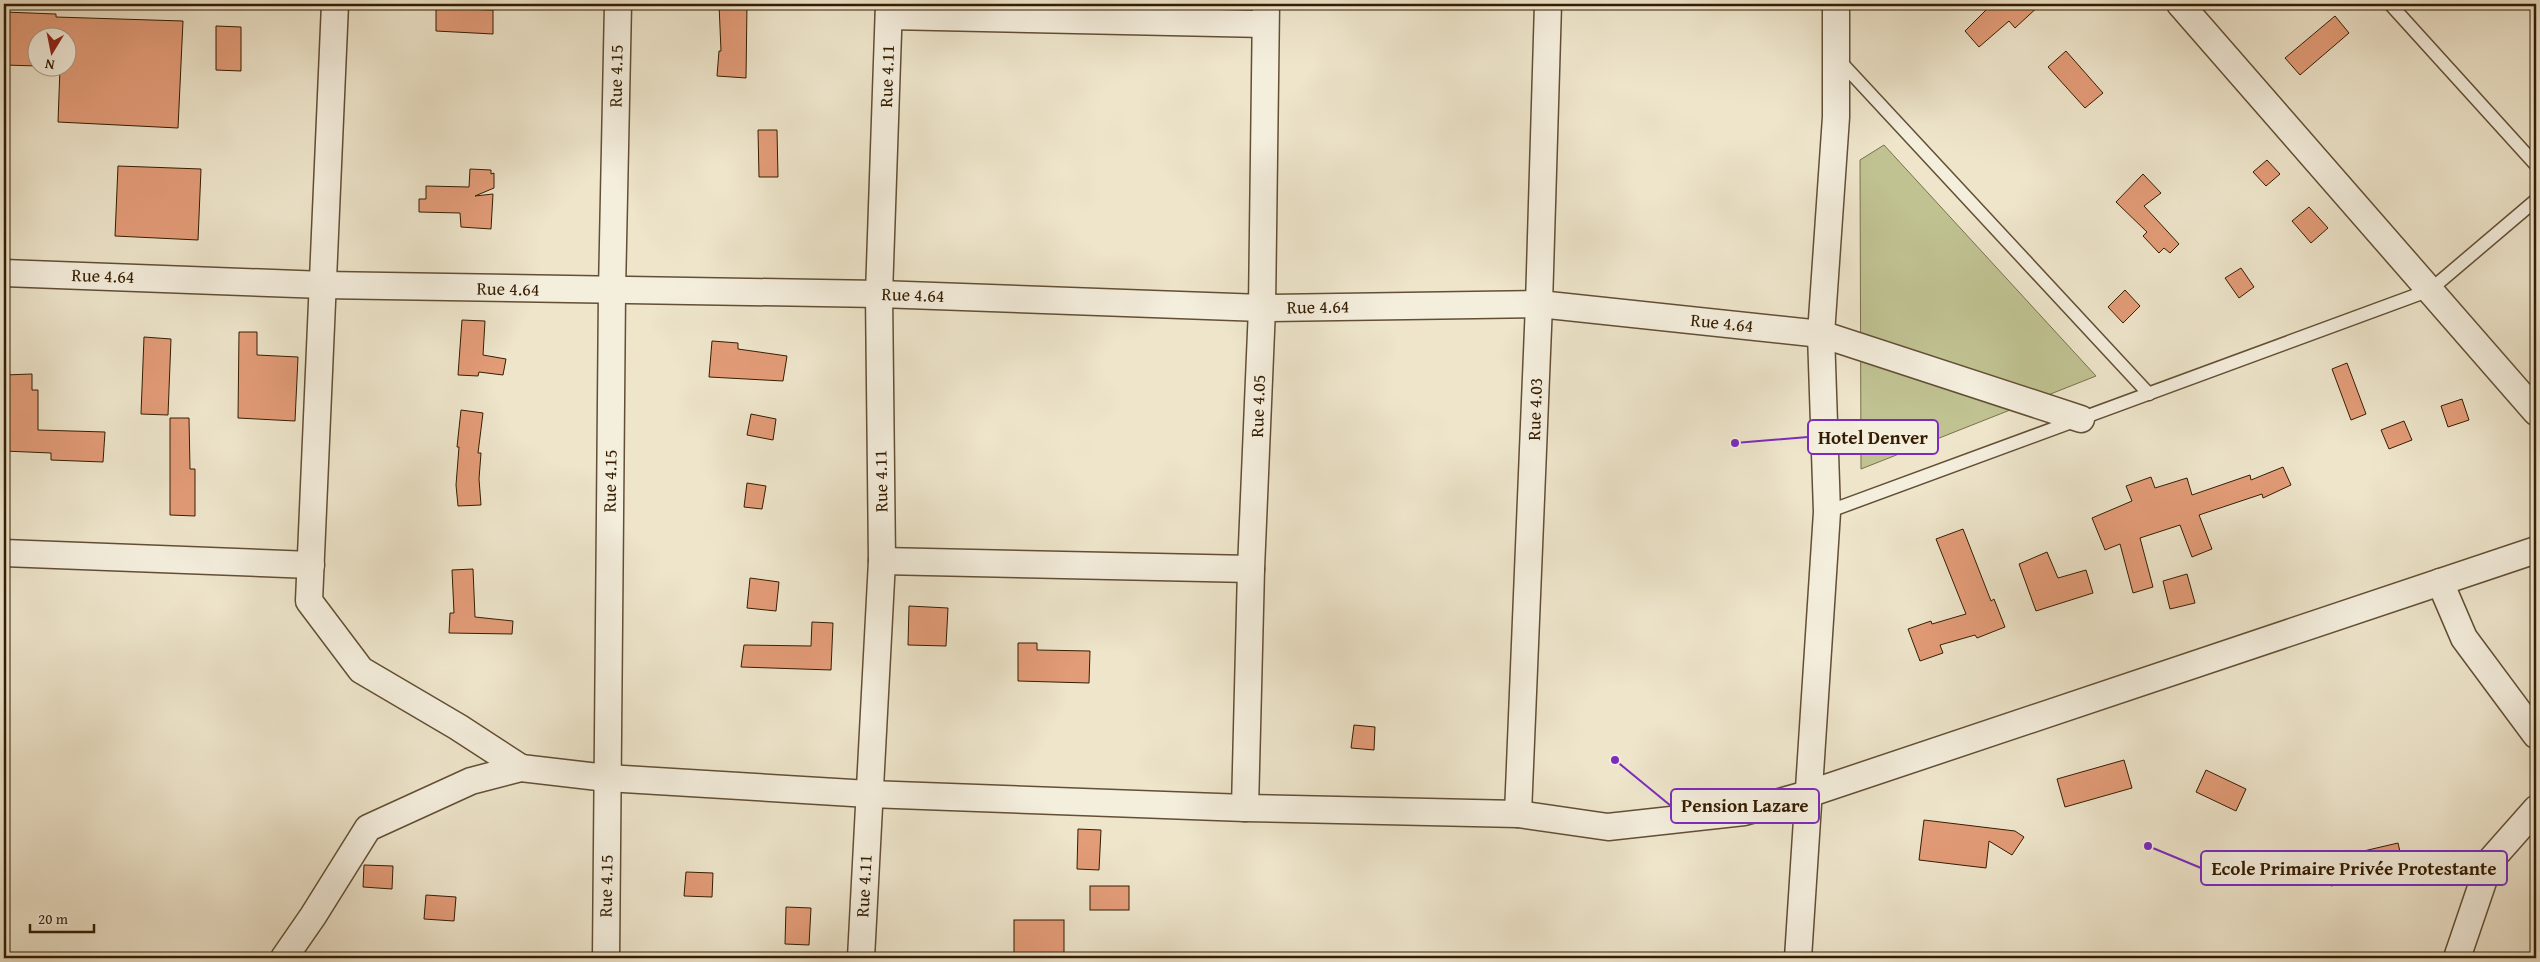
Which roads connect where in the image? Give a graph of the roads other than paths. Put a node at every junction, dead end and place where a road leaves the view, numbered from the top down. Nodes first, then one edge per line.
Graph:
1 (335, 4) edge
2 (618, 4) edge
3 (1548, 4) edge
4 (1836, 4) edge
5 (2180, 4) edge
6 (2390, 4) edge
7 (889, 10) edge
8 (1266, 14) edge
9 (1836, 57) junction
10 (2536, 165) edge
11 (2536, 200) edge
12 (4, 273) edge
13 (324, 285) junction
14 (2430, 290) junction
15 (612, 291) junction
16 (879, 294) junction
17 (1539, 304) junction
18 (1262, 308) junction
19 (1821, 334) junction
20 (2149, 394) junction
21 (2536, 412) edge
22 (2081, 419) junction
23 (1827, 512) junction
24 (2536, 550) edge
25 (4, 553) edge
26 (882, 562) junction
27 (311, 565) junction
28 (1251, 569) junction
29 (2440, 582) junction
30 (2536, 735) edge
31 (521, 768) junction
32 (607, 778) junction
33 (869, 794) junction
34 (1808, 794) junction
35 (1245, 808) junction
36 (2536, 809) edge
37 (1518, 814) junction
38 (284, 958) edge
39 (606, 958) edge
40 (861, 958) edge
41 (1798, 958) edge
42 (2457, 958) edge

1 - 13 street
2 - 15 street, Rue 4.15
3 - 17 street, Rue 4.03
4 - 9 street
5 - 14 street
6 - 10 lane
7 - 8 street
7 - 16 street, Rue 4.11
8 - 18 street, Rue 4.05
9 - 19 street
9 - 20 lane
11 - 14 lane
12 - 13 street, Rue 4.64
13 - 15 street, Rue 4.64
13 - 27 street
14 - 20 lane
14 - 21 street
15 - 16 street, Rue 4.64
15 - 32 street, Rue 4.15
16 - 18 street, Rue 4.64
16 - 26 street, Rue 4.11
17 - 18 street, Rue 4.64
17 - 19 street, Rue 4.64
17 - 37 street, Rue 4.03
18 - 28 street, Rue 4.05
19 - 22 street, Rue 4.64
19 - 23 street
20 - 22 lane
22 - 23 lane
23 - 34 street
24 - 29 street
25 - 27 street
26 - 28 street
26 - 33 street, Rue 4.11
27 - 31 street
28 - 35 street, Rue 4.05
29 - 30 street
29 - 34 street
31 - 32 street
31 - 38 street
32 - 33 street
32 - 39 street, Rue 4.15
33 - 35 street
33 - 40 street, Rue 4.11
34 - 37 street
34 - 41 street
35 - 37 street
36 - 42 street

